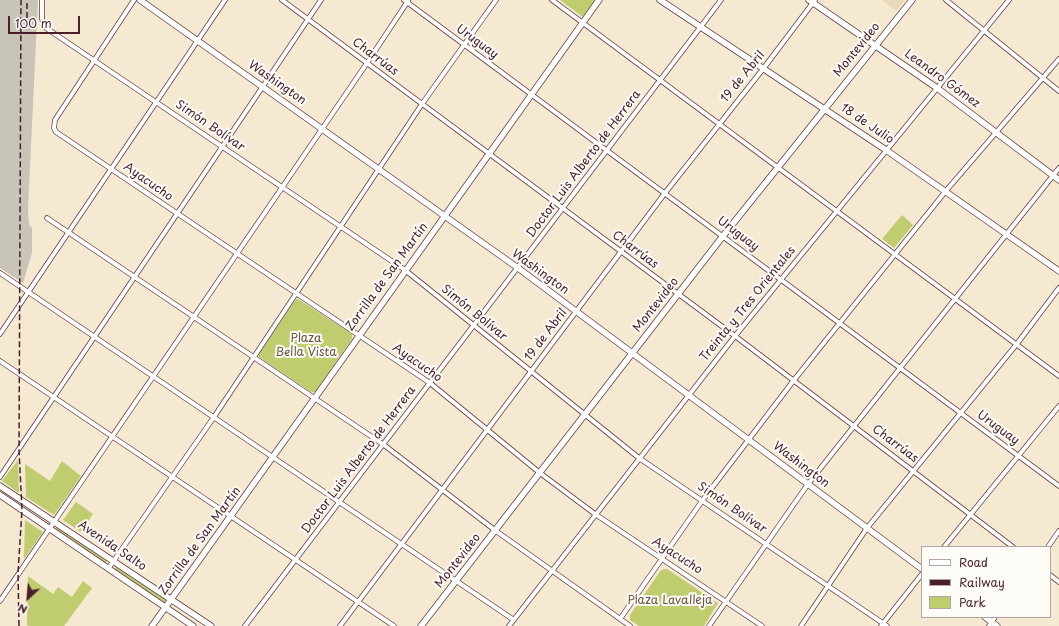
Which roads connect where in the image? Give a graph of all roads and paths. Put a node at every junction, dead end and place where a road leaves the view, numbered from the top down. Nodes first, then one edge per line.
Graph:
1 (42, 0) edge
2 (134, 0) edge
3 (140, 0) edge
4 (225, 0) edge
5 (282, 0) edge
6 (321, 0) edge
7 (496, 0) edge
8 (552, 0) edge
9 (599, 0) edge
10 (660, 0) edge
11 (721, 0) edge
12 (912, 0) edge
13 (946, 0) edge
14 (1009, 0) edge
15 (406, 1) edge
16 (812, 1) edge
17 (308, 20) junction
18 (583, 24) junction
19 (700, 26) junction
20 (985, 30) junction
21 (198, 41) junction
22 (463, 44) junction
23 (875, 45) junction
24 (1059, 59) edge
25 (94, 60) junction
26 (367, 63) junction
27 (764, 69) junction
28 (1044, 78) junction
29 (660, 81) junction
30 (263, 87) junction
31 (937, 88) junction
32 (1059, 91) edge
33 (532, 95) junction
34 (157, 102) junction
35 (422, 104) junction
36 (824, 108) junction
37 (718, 124) junction
38 (322, 129) junction
39 (997, 133) junction
40 (223, 147) junction
41 (607, 150) junction
42 (886, 150) junction
43 (488, 154) junction
44 (777, 168) junction
45 (1059, 168) edge
46 (112, 169) junction
47 (379, 170) junction
48 (1053, 175) junction
49 (1059, 180) edge
50 (283, 187) junction
51 (945, 192) junction
52 (665, 193) junction
53 (563, 209) junction
54 (836, 212) junction
55 (177, 214) junction
56 (444, 216) junction
57 (47, 218) dead end
58 (341, 226) junction
59 (68, 233) junction
60 (1005, 234) junction
61 (723, 236) junction
62 (621, 252) junction
63 (237, 254) junction
64 (895, 256) junction
65 (518, 268) junction
66 (405, 270) junction
67 (1059, 271) edge
68 (0, 273) edge
69 (135, 278) junction
70 (781, 279) junction
71 (1059, 288) edge
72 (28, 292) junction
73 (296, 293) junction
74 (678, 294) junction
75 (954, 299) junction
76 (576, 312) junction
77 (194, 317) junction
78 (840, 323) junction
79 (474, 326) junction
80 (0, 334) edge
81 (359, 335) junction
82 (735, 336) junction
83 (94, 337) junction
84 (1016, 345) junction
85 (632, 353) junction
86 (253, 357) junction
87 (0, 361) edge
88 (900, 368) junction
89 (531, 372) junction
90 (1059, 376) edge
91 (154, 377) junction
92 (794, 380) junction
93 (430, 383) junction
94 (689, 395) junction
95 (54, 397) junction
96 (314, 398) junction
97 (1059, 406) edge
98 (960, 412) junction
99 (584, 415) junction
100 (214, 417) junction
101 (854, 426) junction
102 (488, 429) junction
103 (113, 437) junction
104 (748, 439) junction
105 (384, 445) junction
106 (1019, 455) junction
107 (274, 457) junction
108 (639, 458) junction
109 (913, 471) junction
110 (540, 473) junction
111 (0, 477) edge
112 (172, 478) junction
113 (808, 484) junction
114 (0, 486) edge
115 (1059, 486) edge
116 (442, 490) junction
117 (0, 495) edge
118 (702, 501) junction
119 (340, 502) junction
120 (595, 514) junction
121 (970, 514) junction
122 (231, 517) junction
123 (54, 521) junction
124 (867, 528) junction
125 (50, 529) junction
126 (496, 531) junction
127 (1059, 532) edge
128 (402, 544) junction
129 (767, 544) junction
130 (945, 546) edge
131 (1012, 546) edge
132 (1049, 546) edge
133 (663, 559) junction
134 (295, 560) junction
135 (113, 561) junction
136 (921, 568) edge
137 (108, 569) junction
138 (551, 571) junction
139 (921, 575) edge
140 (1051, 576) edge
141 (457, 581) junction
142 (1059, 582) edge
143 (827, 585) junction
144 (2, 594) edge
145 (171, 599) junction
146 (0, 601) edge
147 (726, 601) junction
148 (358, 602) junction
149 (165, 608) junction
150 (620, 619) junction
151 (992, 622) edge
152 (512, 624) edge
153 (882, 625) edge
154 (152, 626) edge
155 (193, 626) edge
156 (211, 626) edge
157 (245, 626) edge
158 (340, 626) edge
159 (394, 626) edge
160 (421, 626) edge
161 (630, 626) edge
162 (709, 626) edge
163 (762, 626) edge
164 (801, 626) edge
165 (887, 626) edge
166 (997, 626) edge

1 - 25 street, Simón Bolívar
2 - 25 street
3 - 21 street, Washington
4 - 21 street
5 - 17 street, Charrúas
6 - 17 street
7 - 22 street
8 - 18 street
9 - 18 street, Zorrilla de San Martín
10 - 19 street, 18 de Julio
11 - 19 street, Doctor Luis Alberto de Herrera
12 - 23 street, Montevideo
13 - 20 street
14 - 20 street, Treinta y Tres Orientales
15 - 22 street, Uruguay
15 - 26 street
16 - 23 street, Leandro Gómez
16 - 27 street, 19 de Abril
17 - 26 street, Charrúas
17 - 30 street
18 - 29 street
18 - 33 street, Zorrilla de San Martín
19 - 27 street, 18 de Julio
19 - 29 street, Doctor Luis Alberto de Herrera
20 - 28 street
20 - 31 street, Treinta y Tres Orientales
21 - 30 street, Washington
21 - 34 street
22 - 33 street, Uruguay
22 - 35 street
23 - 31 street, Leandro Gómez
23 - 36 street, Montevideo
24 - 28 street
25 - 34 street, Simón Bolívar
25 - 46 street, Ayacucho
26 - 35 street, Charrúas
26 - 38 street
27 - 36 street, 18 de Julio
27 - 37 street, 19 de Abril
28 - 32 street
28 - 39 street
29 - 37 street
29 - 41 street, Doctor Luis Alberto de Herrera
30 - 38 street, Washington
30 - 40 street
31 - 39 street, Leandro Gómez
31 - 42 street, Treinta y Tres Orientales
33 - 41 street, Uruguay
33 - 43 street, Zorrilla de San Martín
34 - 40 street, Simón Bolívar
34 - 46 street
35 - 43 street, Charrúas
35 - 47 street
36 - 42 street, 18 de Julio
36 - 44 street, Montevideo
37 - 44 street
37 - 52 street, 19 de Abril
38 - 47 street, Washington
38 - 50 street
39 - 48 street, Leandro Gómez
39 - 51 street
40 - 50 street, Simón Bolívar
40 - 55 street
41 - 52 street, Uruguay
41 - 53 street, Doctor Luis Alberto de Herrera
42 - 51 street, 18 de Julio
42 - 54 street, Treinta y Tres Orientales
43 - 53 street, Charrúas
43 - 56 street, Zorrilla de San Martín
44 - 54 street
44 - 61 street, Montevideo
45 - 48 street
46 - 55 street, Ayacucho
46 - 59 street
47 - 56 street, Washington
47 - 58 street
48 - 49 street, Leandro Gómez
48 - 60 street
50 - 58 street, Simón Bolívar
50 - 63 street
51 - 60 street, 18 de Julio
51 - 64 street
52 - 61 street, Uruguay
52 - 62 street, 19 de Abril
53 - 62 street, Charrúas
53 - 65 street, Doctor Luis Alberto de Herrera
54 - 64 street
54 - 70 street, Treinta y Tres Orientales
55 - 63 street, Ayacucho
55 - 69 street
56 - 65 street, Washington
56 - 66 street, Zorrilla de San Martín
57 - 59 street
58 - 66 street, Simón Bolívar
58 - 73 street
59 - 69 street
59 - 72 street
60 - 67 street, 18 de Julio
60 - 75 street
61 - 70 street, Uruguay
61 - 74 street, Montevideo
62 - 74 street, Charrúas
62 - 76 street, 19 de Abril
63 - 73 street, Ayacucho
63 - 77 street
64 - 75 street
64 - 78 street
65 - 76 street, Washington
65 - 79 street, Doctor Luis Alberto de Herrera
66 - 79 street, Simón Bolívar
66 - 81 street, Zorrilla de San Martín
68 - 72 street
69 - 77 street
69 - 83 street
70 - 78 street, Uruguay
70 - 82 street, Treinta y Tres Orientales
71 - 84 street
72 - 80 street
72 - 83 street
73 - 81 street, Ayacucho
73 - 86 street
74 - 82 street, Charrúas
74 - 85 street, Montevideo
75 - 84 street
75 - 88 street
76 - 85 street, Washington
76 - 89 street, 19 de Abril
77 - 86 street
77 - 91 street
78 - 88 street, Uruguay
78 - 92 street
79 - 89 street, Simón Bolívar
79 - 93 street, Doctor Luis Alberto de Herrera
81 - 93 street, Ayacucho
81 - 96 street, Zorrilla de San Martín
82 - 92 street, Charrúas
82 - 94 street, Treinta y Tres Orientales
83 - 91 street
83 - 95 street
84 - 90 street
84 - 98 street
85 - 94 street, Washington
85 - 99 street, Montevideo
86 - 96 street
86 - 100 street
87 - 95 street
88 - 98 street, Uruguay
88 - 101 street
89 - 99 street, Simón Bolívar
89 - 102 street, 19 de Abril
91 - 100 street
91 - 103 street
92 - 101 street, Charrúas
92 - 104 street
93 - 102 street, Ayacucho
93 - 105 street, Doctor Luis Alberto de Herrera
94 - 104 street, Washington
94 - 108 street, Treinta y Tres Orientales
95 - 103 street
95 - 111 street
96 - 105 street
96 - 107 street, Zorrilla de San Martín
97 - 106 street
98 - 106 street, Uruguay
98 - 109 street
99 - 108 street, Simón Bolívar
99 - 110 street, Montevideo
100 - 107 street
100 - 112 street
101 - 109 street, Charrúas
101 - 113 street
102 - 110 street, Ayacucho
102 - 116 street, 19 de Abril
103 - 112 street
103 - 123 street
104 - 113 street, Washington
104 - 118 street
105 - 116 street
105 - 119 street, Doctor Luis Alberto de Herrera
106 - 115 street, Uruguay
106 - 121 street
107 - 119 street
107 - 122 street, Zorrilla de San Martín
108 - 118 street, Simón Bolívar
108 - 120 street, Treinta y Tres Orientales
109 - 121 street, Charrúas
109 - 124 street
110 - 120 street, Ayacucho
110 - 126 street, Montevideo
112 - 122 street
112 - 135 street
113 - 124 street, Washington
113 - 129 street
114 - 123 street, Avenida Salto
116 - 126 street
116 - 128 street, 19 de Abril
117 - 125 street, Avenida Salto
118 - 129 street, Simón Bolívar
118 - 133 street
119 - 128 street
119 - 134 street, Doctor Luis Alberto de Herrera
120 - 133 street, Ayacucho
120 - 138 street, Treinta y Tres Orientales
121 - 130 street
121 - 131 street, Charrúas
122 - 134 street
122 - 145 street, Zorrilla de San Martín
123 - 125 street
123 - 135 street, Avenida Salto
124 - 136 street, Washington
124 - 143 street
125 - 137 street, Avenida Salto
125 - 144 street
126 - 138 street
126 - 141 street, Montevideo
127 - 132 street
128 - 141 street
128 - 148 street, 19 de Abril
129 - 143 street, Simón Bolívar
129 - 147 street
133 - 147 street, Ayacucho
133 - 150 street
134 - 148 street
134 - 157 street, Doctor Luis Alberto de Herrera
135 - 137 street
135 - 145 street, Avenida Salto
137 - 149 street, Avenida Salto
138 - 150 street
138 - 152 street, Treinta y Tres Orientales
139 - 153 street
140 - 142 street
141 - 152 street
141 - 160 street, Montevideo
143 - 153 street, Simón Bolívar
143 - 164 street
144 - 146 street
145 - 149 street, Zorrilla de San Martín
145 - 156 street, Avenida Salto
147 - 162 street
147 - 163 street, Ayacucho
148 - 158 street, 19 de Abril
148 - 159 street
149 - 154 street, Zorrilla de San Martín
149 - 155 street, Avenida Salto
150 - 161 street
151 - 166 street
153 - 165 street, Simón Bolívar

